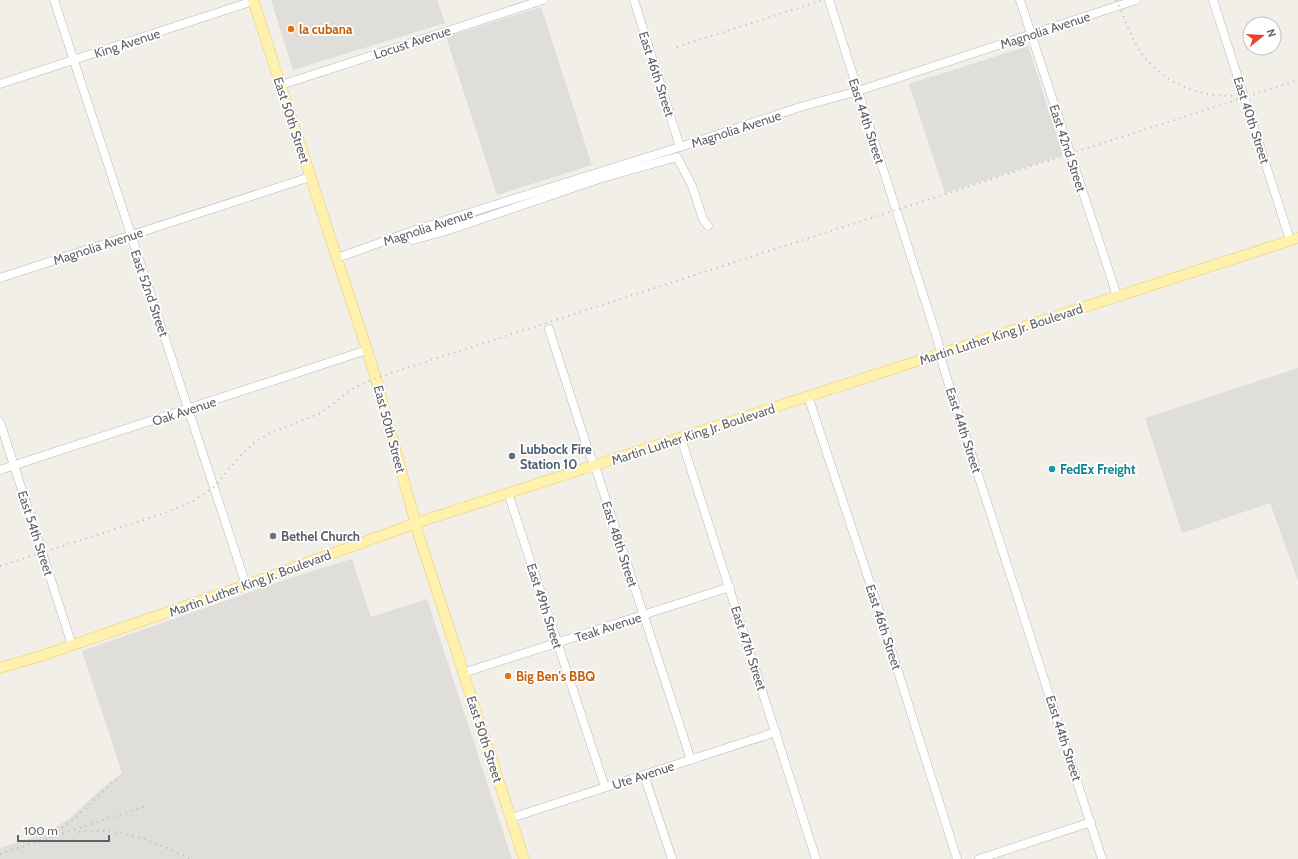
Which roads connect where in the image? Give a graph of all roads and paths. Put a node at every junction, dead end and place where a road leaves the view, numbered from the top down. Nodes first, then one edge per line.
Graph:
1 (54, 0) edge
2 (253, 0) edge
3 (543, 0) edge
4 (634, 0) edge
5 (829, 0) edge
6 (1020, 0) edge
7 (1136, 0) edge
8 (1213, 0) edge
9 (1031, 34) junction
10 (74, 60) junction
11 (0, 84) edge
12 (280, 85) junction
13 (858, 91) junction
14 (680, 147) junction
15 (310, 177) junction
16 (708, 226) dead end
17 (131, 235) junction
18 (1294, 239) edge
19 (413, 240) dead end
20 (337, 258) junction
21 (0, 278) edge
22 (1117, 296) junction
23 (548, 329) dead end
24 (367, 350) junction
25 (941, 353) junction
26 (808, 396) junction
27 (190, 409) junction
28 (0, 422) edge
29 (681, 438) junction
30 (14, 466) junction
31 (595, 466) junction
32 (0, 470) edge
33 (508, 493) junction
34 (416, 523) junction
35 (246, 585) junction
36 (730, 588) junction
37 (643, 616) junction
38 (558, 643) junction
39 (72, 645) junction
40 (0, 668) edge
41 (463, 673) junction
42 (776, 732) junction
43 (691, 760) junction
44 (644, 775) junction
45 (604, 787) junction
46 (511, 818) junction
47 (1091, 822) junction
48 (524, 859) edge
49 (672, 859) edge
50 (816, 859) edge
51 (957, 859) edge
52 (979, 859) edge
53 (1102, 859) edge

1 - 10 street, East 52nd Street
2 - 10 street, King Avenue
2 - 12 main road, East 50th Street
3 - 12 street, Locust Avenue
4 - 14 street, East 46th Street
5 - 13 street, East 44th Street
6 - 9 street, East 42nd Street
7 - 9 street, Magnolia Avenue
8 - 18 street, East 40th Street
9 - 13 street, Magnolia Avenue
9 - 22 street, East 42nd Street
10 - 11 street, King Avenue
10 - 17 street, East 52nd Street
12 - 15 main road, East 50th Street
13 - 14 street, Magnolia Avenue
13 - 25 street, East 44th Street
14 - 20 street, Magnolia Avenue
15 - 17 street, Magnolia Avenue
15 - 20 main road, East 50th Street
16 - 19 street
17 - 21 street, Magnolia Avenue
17 - 27 street, East 52nd Street
18 - 22 main road, Martin Luther King Jr. Boulevard
20 - 24 main road, East 50th Street
22 - 25 main road, Martin Luther King Jr. Boulevard
23 - 31 street, East 48th Street
24 - 27 street, Oak Avenue
24 - 34 main road, East 50th Street
25 - 26 main road, Martin Luther King Jr. Boulevard
25 - 47 street, East 44th Street
26 - 29 main road, Martin Luther King Jr. Boulevard
26 - 51 street, East 46th Street
27 - 30 street, Oak Avenue
27 - 35 street, East 52nd Street
28 - 30 street, East 54th Street
29 - 31 main road, Martin Luther King Jr. Boulevard
29 - 36 street, East 47th Street
30 - 32 street, Oak Avenue
30 - 39 street, East 54th Street
31 - 33 main road, Martin Luther King Jr. Boulevard
31 - 37 street, East 48th Street
33 - 34 main road, Martin Luther King Jr. Boulevard
33 - 38 street, East 49th Street
34 - 35 main road, Martin Luther King Jr. Boulevard
34 - 41 main road, East 50th Street
35 - 39 main road, Martin Luther King Jr. Boulevard
36 - 37 street, Teak Avenue
36 - 42 street, East 47th Street
37 - 38 street, Teak Avenue
37 - 43 street, East 48th Street
38 - 41 street, Teak Avenue
38 - 45 street, East 49th Street
39 - 40 main road, Martin Luther King Jr. Boulevard
41 - 46 main road, East 50th Street
42 - 43 street, Ute Avenue
42 - 50 street, East 47th Street
43 - 44 street, Ute Avenue
44 - 45 street, Ute Avenue
44 - 49 street
45 - 46 street, Ute Avenue
46 - 48 main road, East 50th Street
47 - 52 street
47 - 53 street, East 44th Street

